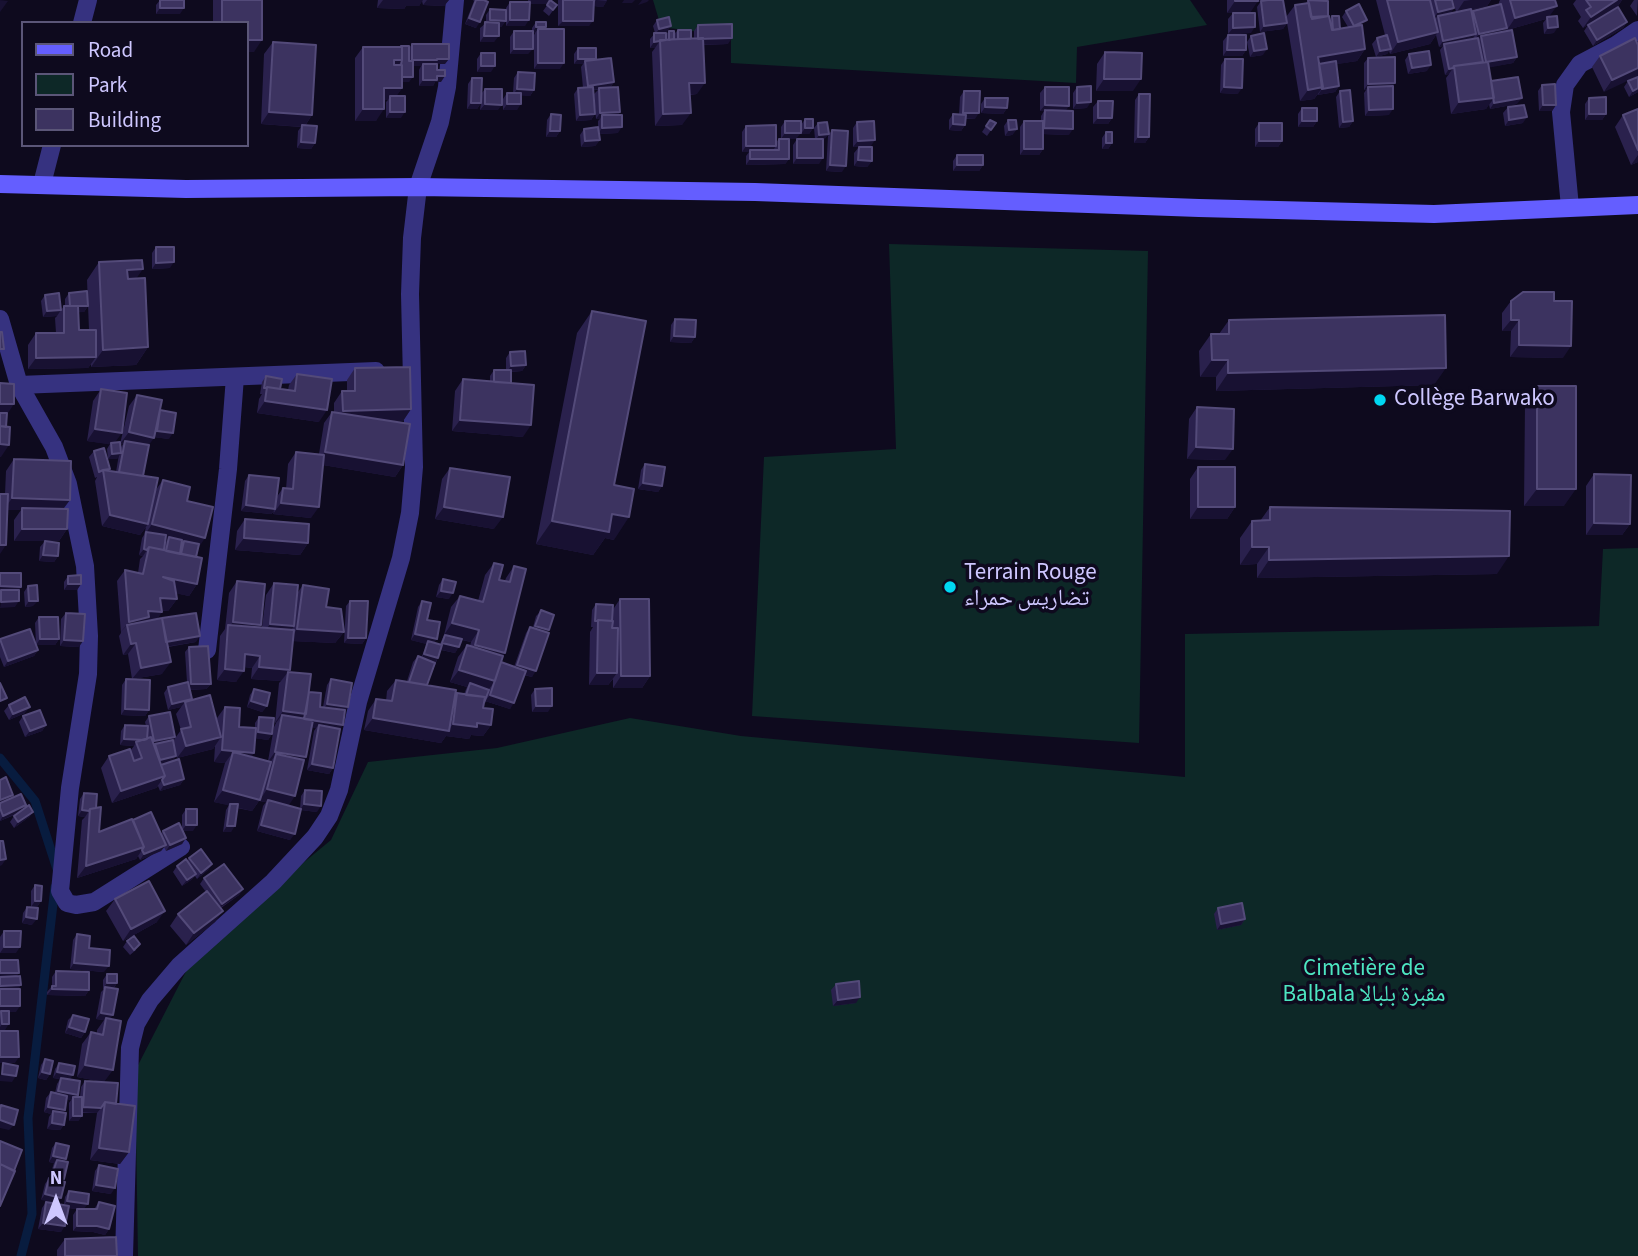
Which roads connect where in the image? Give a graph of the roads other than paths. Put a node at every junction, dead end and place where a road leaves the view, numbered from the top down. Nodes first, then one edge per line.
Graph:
1 (88, 0) edge
2 (455, 0) edge
3 (83, 21) edge
4 (1638, 30) edge
5 (51, 147) edge
6 (0, 184) edge
7 (42, 184) junction
8 (418, 187) junction
9 (1638, 205) edge
10 (1570, 207) junction
11 (0, 319) edge
12 (413, 369) junction
13 (235, 377) junction
14 (19, 386) junction
15 (207, 650) edge
16 (181, 847) edge
17 (124, 1256) edge

1 - 3 street
2 - 8 street
4 - 10 street
5 - 7 street
6 - 7 main road
7 - 8 main road
8 - 10 main road
8 - 12 street
9 - 10 main road
11 - 14 street
12 - 13 street
12 - 17 street
13 - 14 street
13 - 15 street
14 - 16 street

